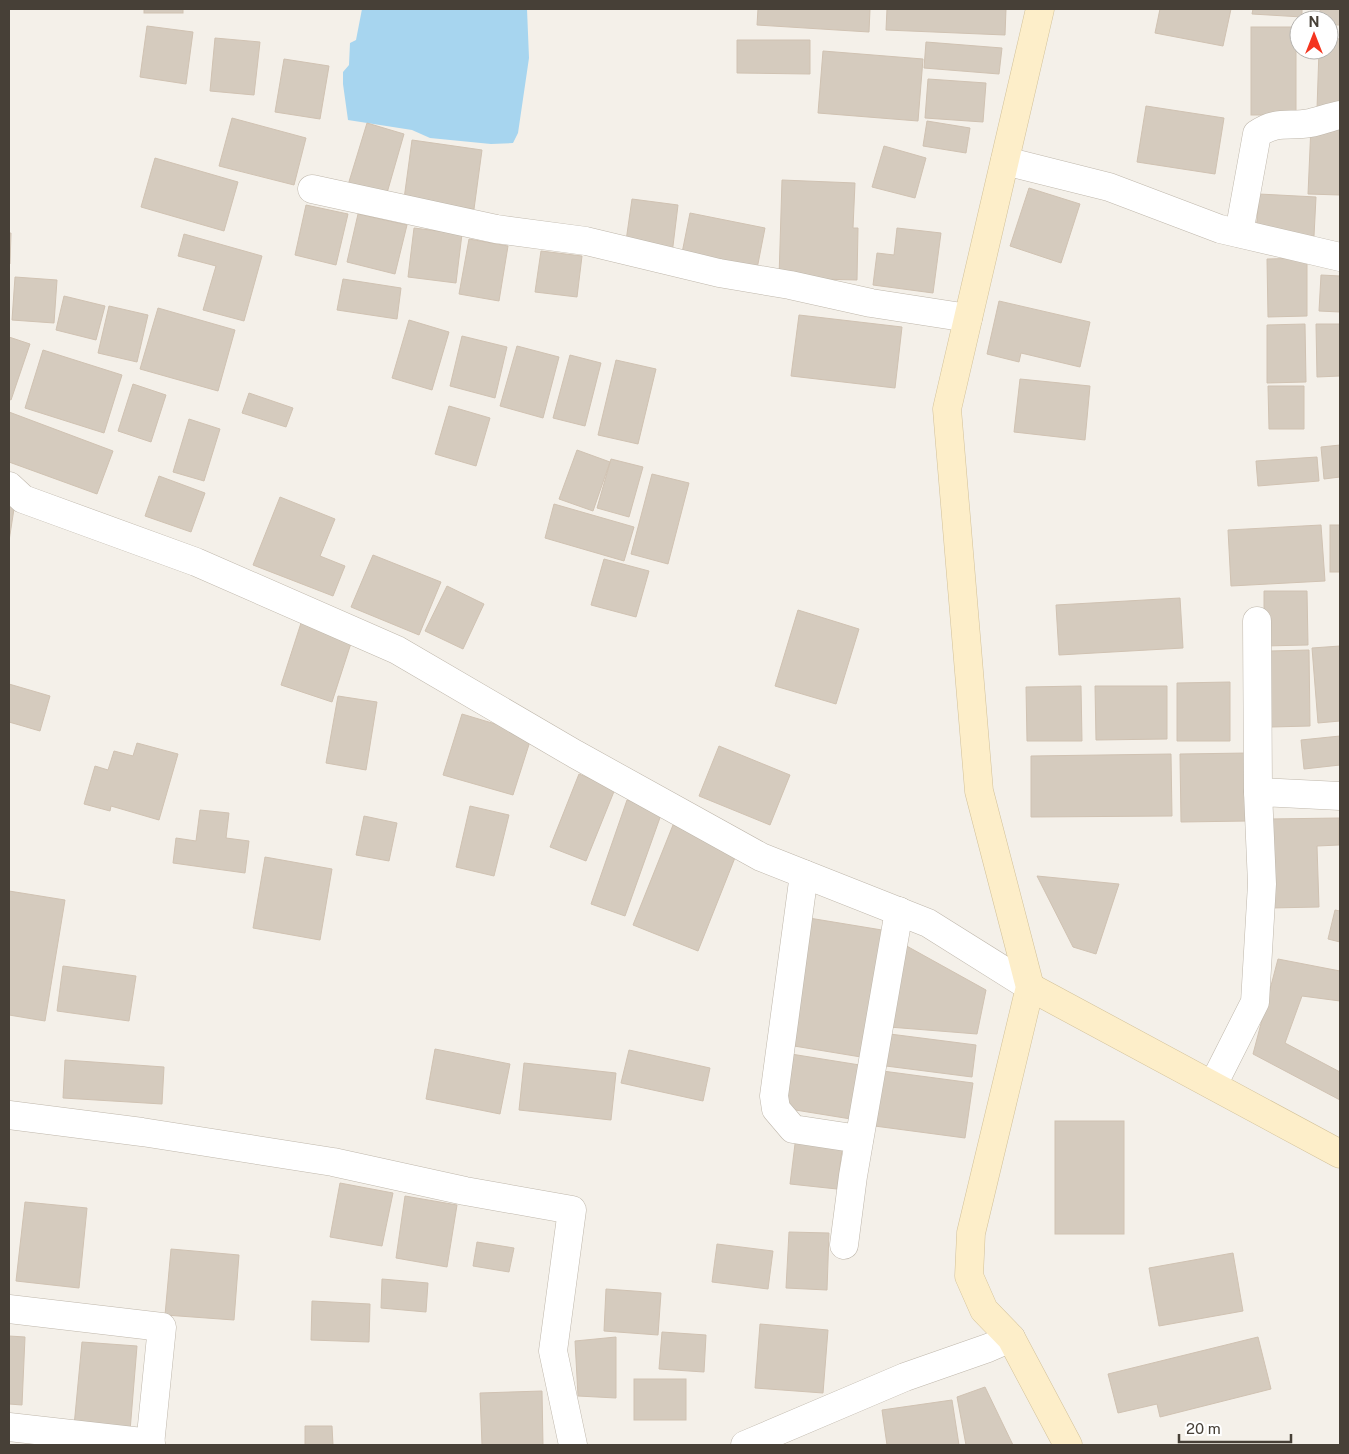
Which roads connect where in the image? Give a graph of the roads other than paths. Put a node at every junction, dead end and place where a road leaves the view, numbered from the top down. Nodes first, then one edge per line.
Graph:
1 (1040, 9) edge
2 (1340, 115) edge
3 (1005, 161) junction
4 (312, 189) dead end
5 (1238, 233) junction
6 (1340, 257) edge
7 (968, 318) junction
8 (9, 486) edge
9 (1257, 621) dead end
10 (1258, 792) junction
11 (1340, 796) edge
12 (804, 874) junction
13 (899, 911) junction
14 (1030, 987) junction
15 (1213, 1085) junction
16 (9, 1114) edge
17 (859, 1139) junction
18 (1340, 1154) edge
19 (844, 1245) dead end
20 (9, 1310) edge
21 (1011, 1338) junction
22 (9, 1426) edge
23 (151, 1444) edge
24 (573, 1445) edge
25 (745, 1445) edge
26 (1068, 1445) edge

1 - 3 main road
2 - 5 street
3 - 5 street
3 - 7 main road
4 - 7 street
5 - 6 street
7 - 14 main road
8 - 12 street
9 - 10 street
10 - 11 street
10 - 15 street
12 - 13 street
12 - 17 street
13 - 14 street
13 - 17 street
14 - 15 main road
14 - 21 main road
15 - 18 main road
16 - 24 street
17 - 19 street
20 - 23 street
21 - 25 street
21 - 26 main road
22 - 23 street

